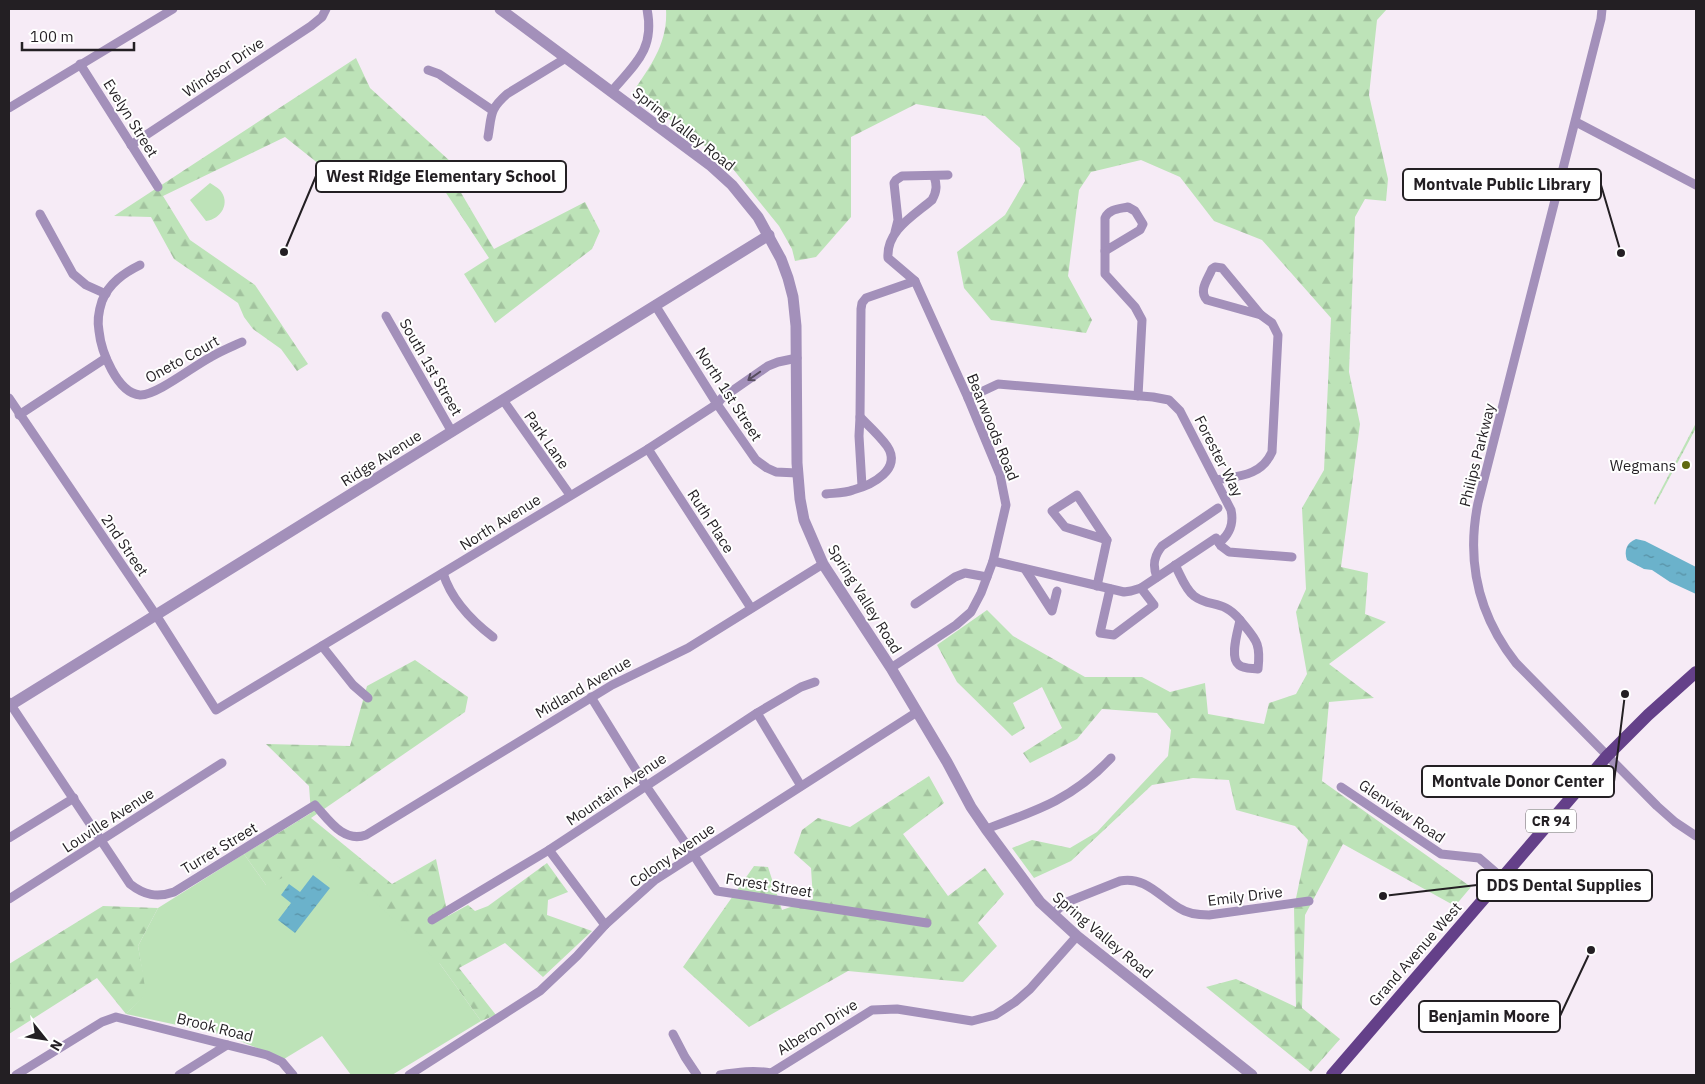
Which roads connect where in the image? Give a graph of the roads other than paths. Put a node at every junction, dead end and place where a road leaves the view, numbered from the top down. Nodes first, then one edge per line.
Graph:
1 (173, 9) edge
2 (326, 9) edge
3 (500, 9) edge
4 (647, 9) edge
5 (1602, 9) edge
6 (566, 58) junction
7 (80, 64) junction
8 (428, 70) dead end
9 (611, 92) junction
10 (10, 105) edge
11 (492, 110) junction
12 (1576, 122) junction
13 (488, 137) dead end
14 (131, 145) junction
15 (948, 175) dead end
16 (934, 176) junction
17 (1696, 185) edge
18 (158, 187) dead end
19 (40, 214) dead end
20 (895, 232) junction
21 (769, 235) junction
22 (1105, 251) junction
23 (140, 265) dead end
24 (915, 281) junction
25 (106, 294) junction
26 (655, 305) junction
27 (386, 316) dead end
28 (1261, 316) junction
29 (242, 342) dead end
30 (106, 358) junction
31 (797, 358) junction
32 (1138, 396) junction
33 (9, 398) edge
34 (968, 398) junction
35 (503, 400) junction
36 (717, 404) junction
37 (19, 415) junction
38 (860, 417) junction
39 (452, 432) junction
40 (648, 449) junction
41 (797, 472) junction
42 (1216, 480) junction
43 (862, 486) junction
44 (826, 494) dead end
45 (570, 495) junction
46 (1218, 508) dead end
47 (1107, 540) junction
48 (1219, 542) junction
49 (1292, 556) dead end
50 (993, 560) junction
51 (823, 564) junction
52 (1175, 565) junction
53 (1026, 569) junction
54 (443, 573) junction
55 (987, 577) junction
56 (1157, 577) junction
57 (1097, 586) junction
58 (1140, 588) junction
59 (1110, 589) junction
60 (1057, 591) dead end
61 (915, 604) dead end
62 (751, 608) junction
63 (156, 614) junction
64 (1240, 620) junction
65 (493, 637) dead end
66 (322, 646) junction
67 (890, 668) junction
68 (1693, 677) edge
69 (815, 682) dead end
70 (591, 697) junction
71 (368, 698) dead end
72 (9, 704) edge
73 (216, 710) joint
74 (917, 712) junction
75 (757, 713) junction
76 (1607, 756) junction
77 (1111, 758) dead end
78 (222, 763) dead end
79 (646, 786) junction
80 (801, 786) junction
81 (1342, 787) dead end
82 (74, 798) junction
83 (986, 829) junction
84 (1696, 836) edge
85 (359, 837) joint
86 (9, 838) edge
87 (102, 840) junction
88 (549, 850) junction
89 (694, 854) junction
90 (1502, 878) junction
91 (9, 899) edge
92 (1309, 901) dead end
93 (1052, 914) junction
94 (432, 920) dead end
95 (926, 923) dead end
96 (605, 925) junction
97 (1077, 936) junction
98 (673, 1034) dead end
99 (227, 1045) junction
100 (771, 1074) edge
101 (16, 1075) edge
102 (178, 1075) edge
103 (293, 1075) edge
104 (409, 1075) edge
105 (697, 1075) edge
106 (720, 1075) edge
107 (1252, 1075) edge
108 (1332, 1075) edge

1 - 7 street
2 - 14 street, Windsor Drive
3 - 6 street, Spring Valley Road
4 - 9 street
5 - 12 street, Philips Parkway
6 - 9 street, Spring Valley Road
6 - 11 street
7 - 10 street
7 - 14 street, Evelyn Street
8 - 11 street
9 - 21 street, Spring Valley Road
11 - 13 street
12 - 17 street
12 - 76 street, Philips Parkway
14 - 18 street, Evelyn Street
15 - 16 street, Bearwoods Road
16 - 20 street
16 - 20 street, Bearwoods Road
19 - 25 street
20 - 24 street, Bearwoods Road
21 - 26 street, Ridge Avenue
21 - 31 street, Spring Valley Road
22 - 22 street
22 - 32 street
23 - 25 street
24 - 34 street, Bearwoods Road
24 - 38 street
25 - 30 street, Oneto Court
26 - 35 street, Ridge Avenue
26 - 36 street, North 1st Street
27 - 39 street, South 1st Street
28 - 28 street
28 - 42 street
29 - 30 street, Oneto Court
30 - 37 street
31 -> 36 street, North Avenue
31 - 41 street, Spring Valley Road
32 - 34 street, Forester Way
32 - 42 street, Forester Way
33 - 37 street, 2nd Street
34 - 50 street, Bearwoods Road
35 - 39 street, Ridge Avenue
35 - 45 street, Park Lane
36 - 40 street, North Avenue
36 - 41 street, North 1st Street
37 - 63 street, 2nd Street
38 - 43 street
38 - 43 street
39 - 63 street, Ridge Avenue
40 - 45 street, North Avenue
40 - 62 street, Ruth Place
41 - 51 street, Spring Valley Road
42 - 48 street, Forester Way
43 - 44 street
45 - 54 street, North Avenue
46 - 56 street
47 - 47 street
47 - 57 street
48 - 49 street
48 - 52 street
50 - 53 street
50 - 55 street, Bearwoods Road
51 - 62 street, Midland Avenue
51 - 67 street, Spring Valley Road
52 - 56 street
52 - 64 street
53 - 57 street
53 - 60 street
54 - 65 street
54 - 66 street, North Avenue
55 - 61 street
55 - 67 street, Bearwoods Road
56 - 58 street
57 - 59 street
58 - 59 street
58 - 59 street
62 - 70 street, Midland Avenue
63 - 72 street, Ridge Avenue
63 - 73 street, 2nd Street
64 - 64 street
66 - 71 street
66 - 73 street, North Avenue
67 - 74 street, Spring Valley Road
68 - 76 main road, Grand Avenue West / CR 94
69 - 75 street, Mountain Avenue
70 - 79 street, Forest Street
70 - 85 street, Midland Avenue
72 - 82 street
74 - 80 street, Colony Avenue
74 - 83 street, Spring Valley Road
75 - 79 street, Mountain Avenue
75 - 80 street
76 - 84 street, Philips Parkway
76 - 90 main road, Grand Avenue West / CR 94
77 - 83 street
78 - 87 street, Louville Avenue
79 - 88 street, Mountain Avenue
79 - 89 street, Forest Street
80 - 89 street, Colony Avenue
81 - 90 street, Glenview Road
82 - 86 street
82 - 87 street
83 - 93 street, Spring Valley Road
85 - 87 street, Turret Street
87 - 91 street, Louville Avenue
88 - 94 street, Mountain Avenue
88 - 96 street
89 - 95 street, Forest Street
89 - 96 street, Colony Avenue
90 - 108 main road, Grand Avenue West / CR 94
92 - 93 street, Emily Drive
93 - 97 street, Spring Valley Road
96 - 104 street, Colony Avenue
97 - 100 street, Alberon Drive
97 - 107 street, Spring Valley Road
98 - 105 street
99 - 101 street, Brook Road
99 - 102 street
99 - 103 street, Brook Road
100 - 106 street, Alberon Drive

